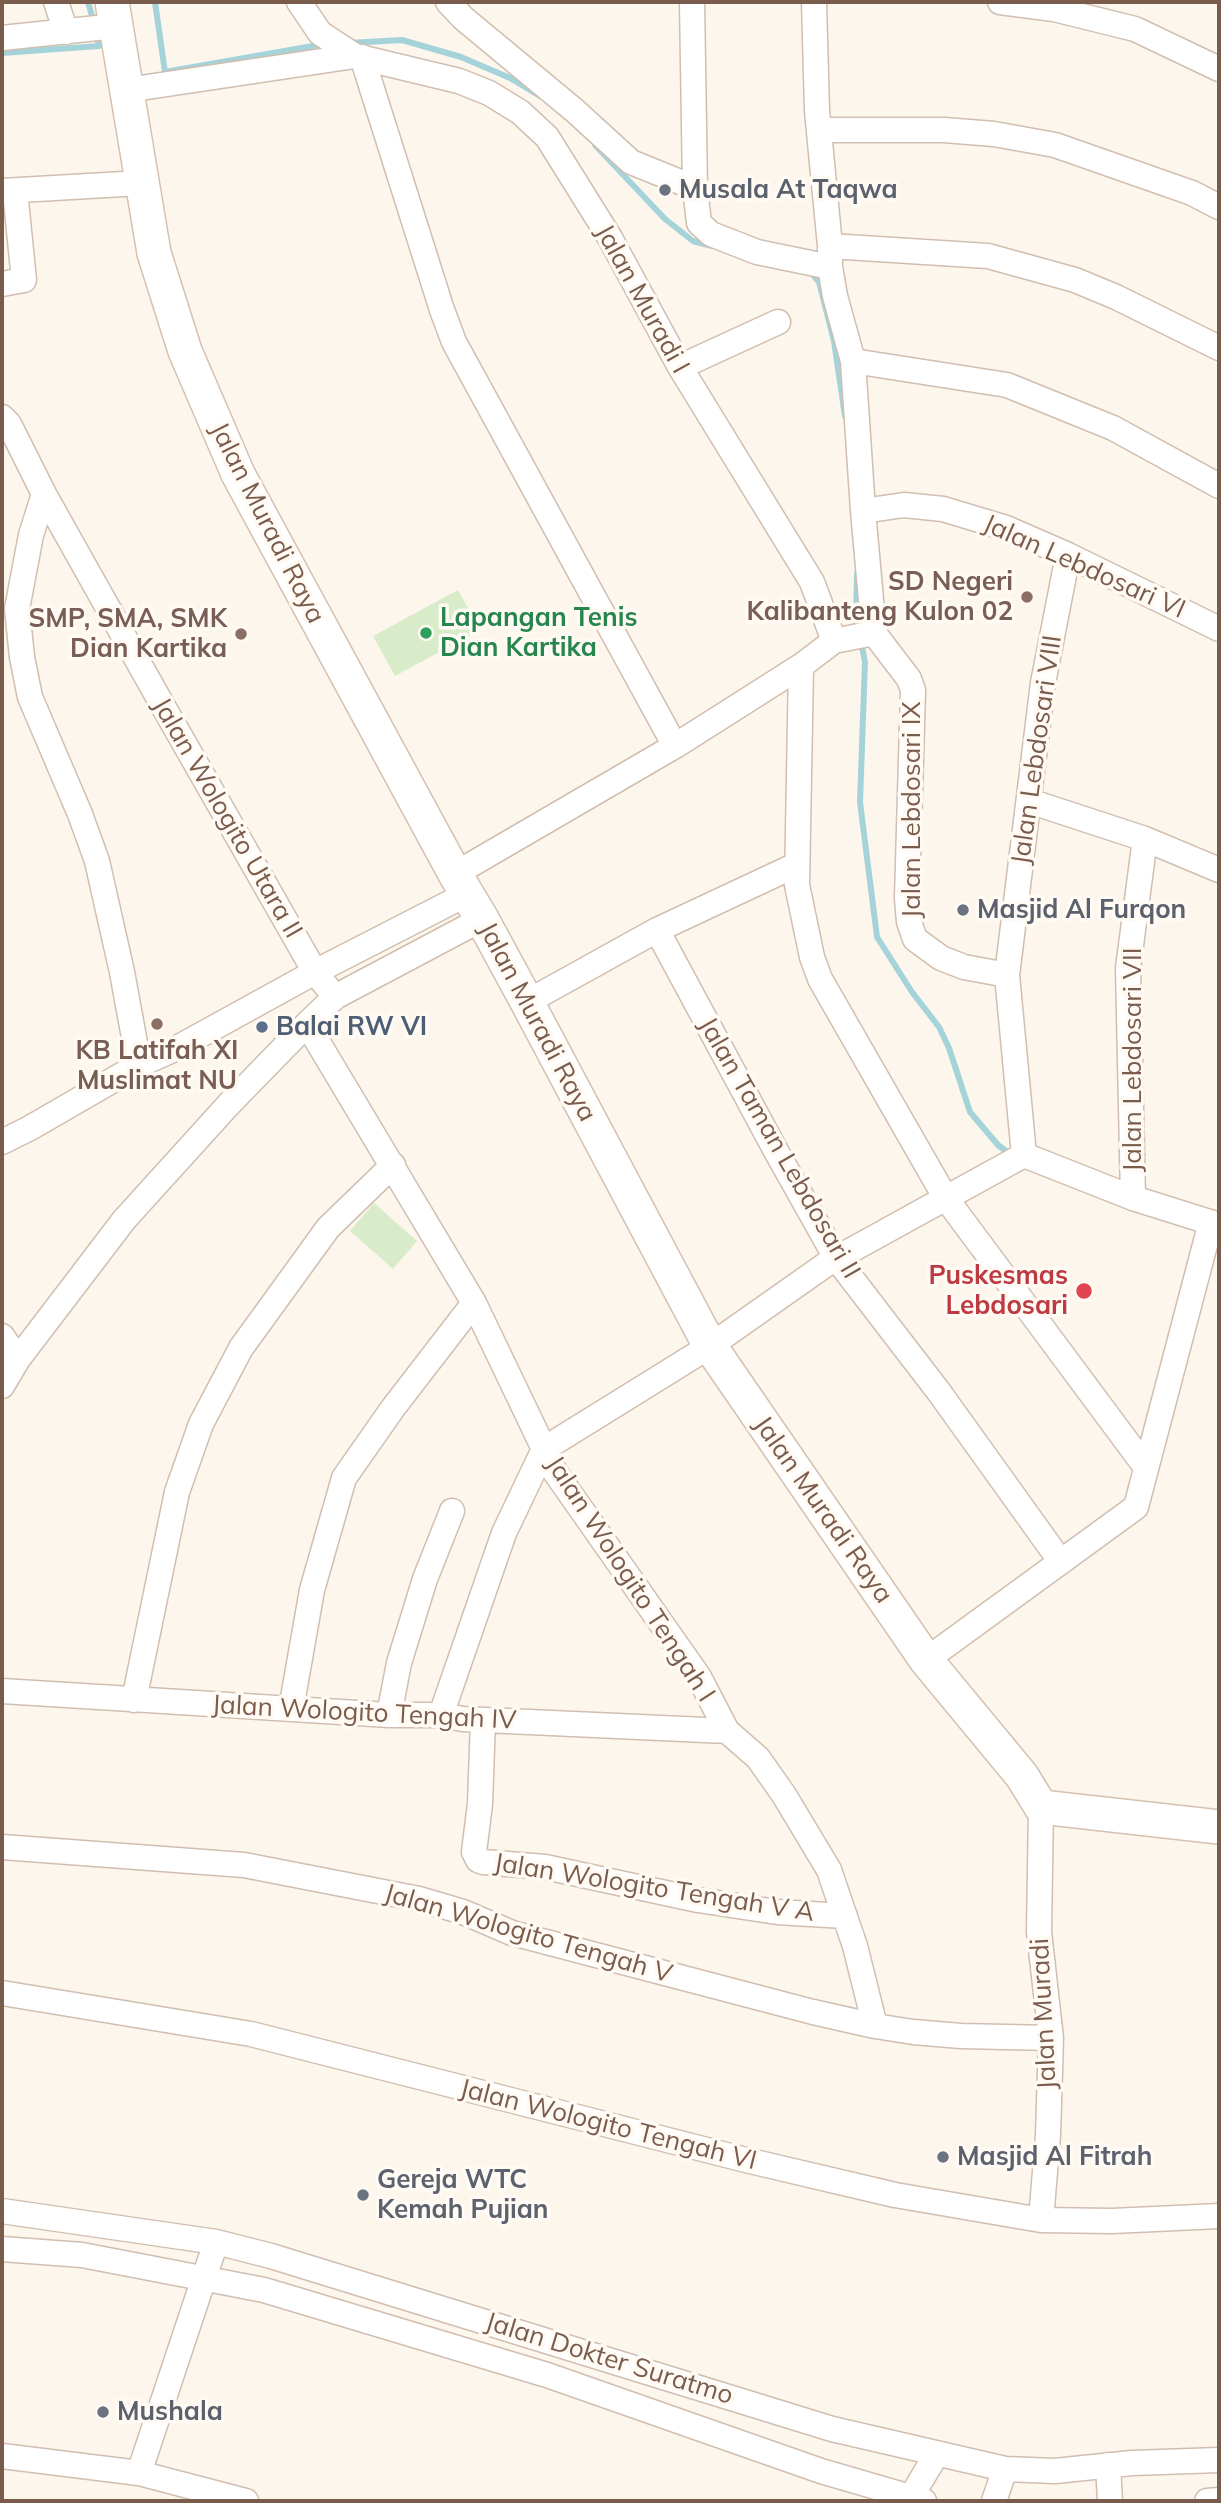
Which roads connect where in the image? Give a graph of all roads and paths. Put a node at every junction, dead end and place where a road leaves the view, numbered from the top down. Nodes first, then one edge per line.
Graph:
1 (56, 2) edge
2 (299, 2) edge
3 (448, 2) edge
4 (692, 2) edge
5 (814, 2) edge
6 (1000, 2) edge
7 (94, 24) edge
8 (2, 38) edge
9 (344, 48) junction
10 (1219, 69) edge
11 (127, 90) junction
12 (819, 131) junction
13 (141, 183) junction
14 (695, 188) junction
15 (8, 191) edge
16 (1219, 207) edge
17 (830, 257) junction
18 (2, 284) edge
19 (778, 322) dead end
20 (1219, 348) edge
21 (853, 361) junction
22 (680, 367) junction
23 (2, 417) edge
24 (1219, 486) edge
25 (44, 494) junction
26 (863, 511) junction
27 (1068, 555) junction
28 (1219, 629) edge
29 (856, 637) junction
30 (801, 666) junction
31 (675, 746) junction
32 (1029, 801) junction
33 (1145, 839) junction
34 (796, 865) junction
35 (1219, 870) edge
36 (468, 896) junction
37 (657, 930) junction
38 (315, 972) junction
39 (1007, 975) junction
40 (335, 997) junction
41 (527, 1002) junction
42 (307, 1024) junction
43 (139, 1065) junction
44 (2, 1142) edge
45 (1022, 1156) junction
46 (393, 1165) junction
47 (945, 1197) junction
48 (1133, 1198) junction
49 (1215, 1223) edge
50 (836, 1258) junction
51 (474, 1303) junction
52 (2, 1336) edge
53 (710, 1346) junction
54 (18, 1359) junction
55 (2, 1386) edge
56 (544, 1449) junction
57 (1145, 1465) junction
58 (452, 1511) dead end
59 (1061, 1562) junction
60 (926, 1660) junction
61 (2, 1691) edge
62 (134, 1700) junction
63 (291, 1709) junction
64 (389, 1715) junction
65 (441, 1715) junction
66 (483, 1720) junction
67 (727, 1731) junction
68 (1041, 1807) junction
69 (1219, 1827) edge
70 (2, 1847) edge
71 (845, 1916) junction
72 (2, 1993) edge
73 (875, 2026) junction
74 (1051, 2038) junction
75 (2, 2211) edge
76 (1219, 2216) edge
77 (1041, 2220) junction
78 (216, 2242) junction
79 (2, 2249) edge
80 (205, 2278) junction
81 (639, 2369) junction
82 (629, 2404) junction
83 (936, 2455) junction
84 (2, 2456) edge
85 (1219, 2460) edge
86 (1108, 2465) junction
87 (1005, 2469) junction
88 (139, 2473) junction
89 (918, 2499) edge
90 (1219, 2500) edge
91 (246, 2501) edge
92 (994, 2501) edge
93 (1110, 2501) edge
94 (1207, 2501) edge

1 - 7 street
2 - 9 street
3 - 14 street
4 - 14 street
5 - 12 street
6 - 10 street
7 - 8 street
7 - 11 street, Jalan Muradi Raya
9 - 11 street
9 - 22 street, Jalan Muradi I
9 - 31 street
11 - 13 street, Jalan Muradi Raya
12 - 16 street
12 - 17 street
13 - 15 street
13 - 36 street, Jalan Muradi Raya
14 - 17 street
15 - 18 street
17 - 20 street
17 - 21 street
19 - 22 street
21 - 24 street
21 - 26 street
22 - 29 street, Jalan Muradi I
23 - 25 street, Jalan Wologito Utara II
25 - 38 street, Jalan Wologito Utara II
25 - 43 street
26 - 27 street, Jalan Lebdosari VI
26 - 29 street
27 - 28 street, Jalan Lebdosari VI
27 - 32 street, Jalan Lebdosari VIII
29 - 30 street
29 - 39 street, Jalan Lebdosari IX
30 - 31 street
30 - 34 street
31 - 36 street
32 - 33 street
32 - 39 street, Jalan Lebdosari VIII
33 - 35 street
33 - 48 street, Jalan Lebdosari VII
34 - 37 street
34 - 47 street
36 - 38 street
36 - 40 street
36 - 41 street, Jalan Muradi Raya
37 - 41 street
37 - 50 street, Jalan Taman Lebdosari II
38 - 40 street, Jalan Wologito Utara II
38 - 43 street
39 - 45 street, Jalan Lebdosari VIII
40 - 42 street
41 - 53 street, Jalan Muradi Raya
42 - 46 street, Jalan Wologito Tengah I
42 - 54 street
43 - 44 street
45 - 47 street
45 - 48 street
46 - 51 street, Jalan Wologito Tengah I
46 - 62 street
47 - 50 street
47 - 57 street
48 - 49 street
49 - 57 street
50 - 53 street
50 - 59 street, Jalan Taman Lebdosari II
51 - 56 street, Jalan Wologito Tengah I
51 - 63 street
52 - 54 street
53 - 56 street
53 - 60 street, Jalan Muradi Raya
54 - 55 street
56 - 65 street
56 - 67 street, Jalan Wologito Tengah I
57 - 59 street
58 - 64 street
59 - 60 street
60 - 68 street, Jalan Muradi Raya
61 - 62 street, Jalan Wologito Tengah IV
62 - 63 street, Jalan Wologito Tengah IV
63 - 64 street, Jalan Wologito Tengah IV
64 - 65 street, Jalan Wologito Tengah IV
65 - 66 street, Jalan Wologito Tengah IV
66 - 67 street, Jalan Wologito Tengah IV
66 - 71 street, Jalan Wologito Tengah V A
67 - 71 street, Jalan Wologito Tengah I
68 - 69 street
68 - 74 street, Jalan Muradi
70 - 73 street, Jalan Wologito Tengah V
71 - 73 street, Jalan Wologito Tengah I
72 - 77 street, Jalan Wologito Tengah VI
73 - 74 street, Jalan Wologito Tengah V
74 - 77 street, Jalan Muradi
75 - 78 street, Jalan Dokter Suratmo
76 - 77 street, Jalan Wologito Tengah VI
78 - 80 street
78 - 81 street, Jalan Dokter Suratmo
79 - 80 street, Jalan Dokter Suratmo
80 - 82 street, Jalan Dokter Suratmo
80 - 88 street
81 - 82 street
81 - 83 street, Jalan Dokter Suratmo
82 - 89 street, Jalan Dokter Suratmo
83 - 87 street, Jalan Dokter Suratmo
83 - 89 street
84 - 88 street
85 - 86 street, Jalan Dokter Suratmo
86 - 87 street, Jalan Dokter Suratmo
86 - 93 street
87 - 92 street
88 - 91 street
90 - 94 street

